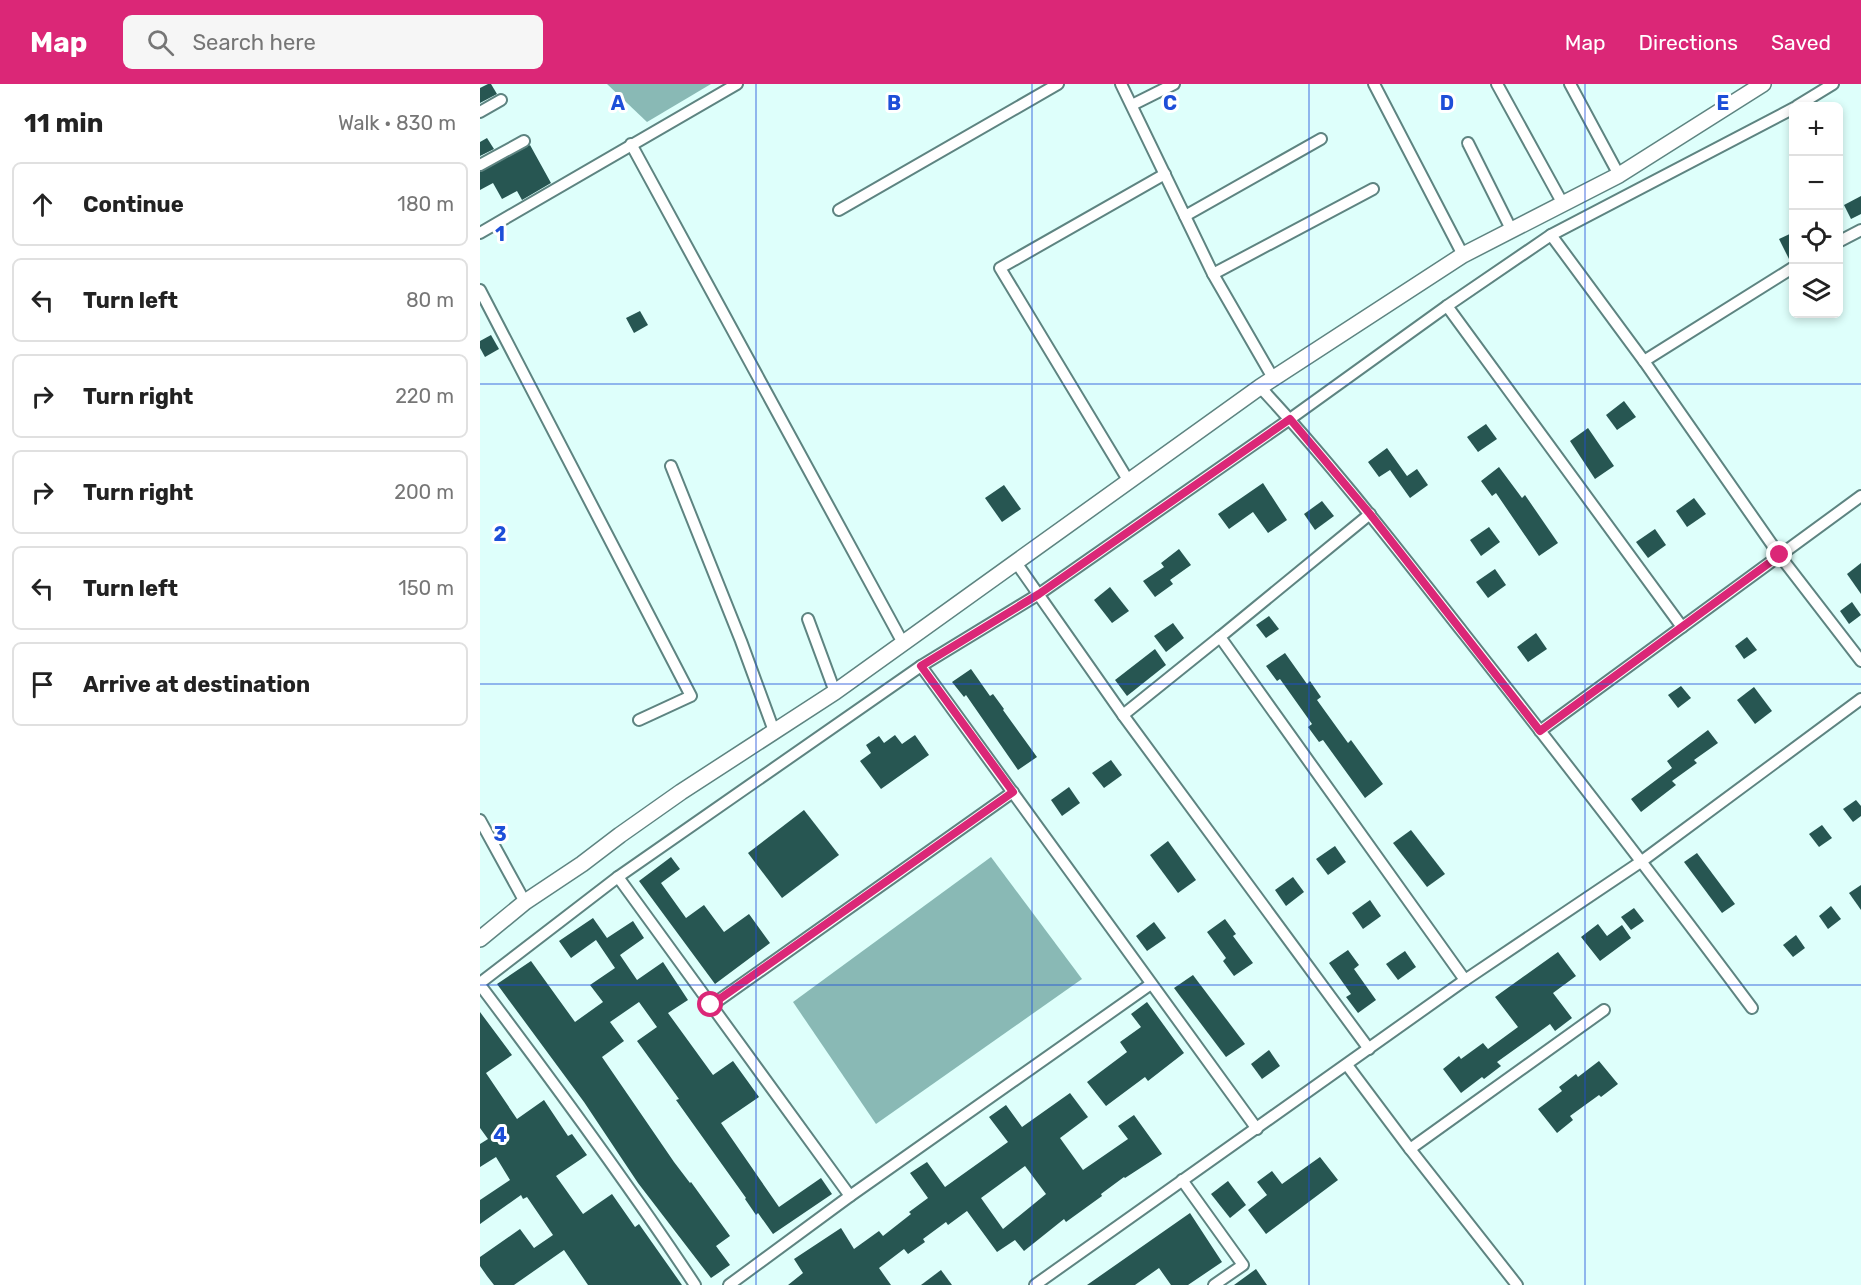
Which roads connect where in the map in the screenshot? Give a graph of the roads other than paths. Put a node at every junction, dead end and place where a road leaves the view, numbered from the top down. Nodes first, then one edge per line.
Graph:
1 (736, 84) edge
2 (1058, 84) edge
3 (1121, 84) edge
4 (1174, 84) edge
5 (1374, 84) edge
6 (1497, 84) edge
7 (1570, 84) edge
8 (1763, 84) edge
9 (1833, 84) edge
10 (501, 100) dead end
11 (1803, 102) edge
12 (1132, 105) junction
13 (1789, 110) edge
14 (480, 112) edge
15 (1321, 139) dead end
16 (524, 141) dead end
17 (1468, 143) dead end
18 (632, 144) junction
19 (480, 165) edge
20 (1165, 174) junction
21 (1619, 175) junction
22 (1373, 189) dead end
23 (1563, 204) junction
24 (839, 210) dead end
25 (1185, 216) junction
26 (1861, 230) edge
27 (1512, 231) junction
28 (480, 233) edge
29 (1551, 235) junction
30 (1843, 240) edge
31 (1463, 255) junction
32 (1789, 270) edge
33 (1213, 274) junction
34 (480, 290) edge
35 (1447, 306) junction
36 (1644, 361) junction
37 (1273, 378) junction
38 (1260, 387) junction
39 (1290, 419) junction
40 (671, 466) dead end
41 (1128, 480) junction
42 (1861, 496) edge
43 (1370, 514) junction
44 (1780, 555) junction
45 (1015, 561) junction
46 (1039, 594) junction
47 (808, 619) dead end
48 (1682, 627) junction
49 (1220, 637) junction
50 (903, 643) junction
51 (1861, 661) edge
52 (921, 666) junction
53 (835, 692) junction
54 (1861, 699) edge
55 (1124, 715) junction
56 (639, 720) dead end
57 (774, 731) junction
58 (1540, 731) junction
59 (1013, 792) junction
60 (480, 820) edge
61 (1642, 861) junction
62 (618, 877) junction
63 (525, 902) junction
64 (480, 939) edge
65 (1465, 980) junction
66 (480, 984) edge
67 (1151, 984) junction
68 (711, 1005) junction
69 (1752, 1008) dead end
70 (1604, 1010) dead end
71 (1370, 1049) junction
72 (1347, 1065) junction
73 (1257, 1129) junction
74 (1410, 1149) junction
75 (1182, 1180) junction
76 (850, 1196) junction
77 (695, 1285) edge
78 (729, 1285) edge
79 (1035, 1285) edge
80 (1214, 1285) edge
81 (1517, 1285) edge

1 - 18 street
2 - 24 street
3 - 12 street
4 - 12 street
5 - 31 street
6 - 23 street
7 - 21 street
8 - 21 street
9 - 11 street
10 - 14 street
12 - 20 street
13 - 29 street
15 - 25 street
16 - 19 street
17 - 27 street
18 - 28 street
18 - 50 street
20 - 25 street
20 - 41 street
21 - 23 street
22 - 33 street
23 - 27 street
25 - 33 street
26 - 30 street
27 - 31 street
29 - 35 street
29 - 36 street
31 - 37 street
32 - 36 street
33 - 37 street
34 - 56 street
35 - 39 street
35 - 48 street
36 - 44 street
37 - 38 street
38 - 39 street
38 - 41 street
39 - 43 street
39 - 46 street
40 - 57 street
41 - 45 street
42 - 44 street
43 - 49 street
43 - 58 street
44 - 48 street
44 - 51 street
45 - 46 street
45 - 50 street
46 - 52 street
46 - 55 street
47 - 53 street
48 - 58 street
49 - 55 street
49 - 65 street
50 - 53 street
52 - 59 street
52 - 62 street
53 - 57 street
54 - 61 street
55 - 71 street
57 - 63 street
58 - 61 street
59 - 67 street
59 - 68 street
60 - 63 street
61 - 65 street
61 - 69 street
62 - 66 street
62 - 68 street
63 - 64 street
65 - 71 street
66 - 77 street
67 - 73 street
67 - 76 street
68 - 76 street
70 - 74 street
71 - 72 street
72 - 73 street
72 - 74 street
73 - 75 street
74 - 81 street
75 - 79 street
75 - 80 street
76 - 78 street

